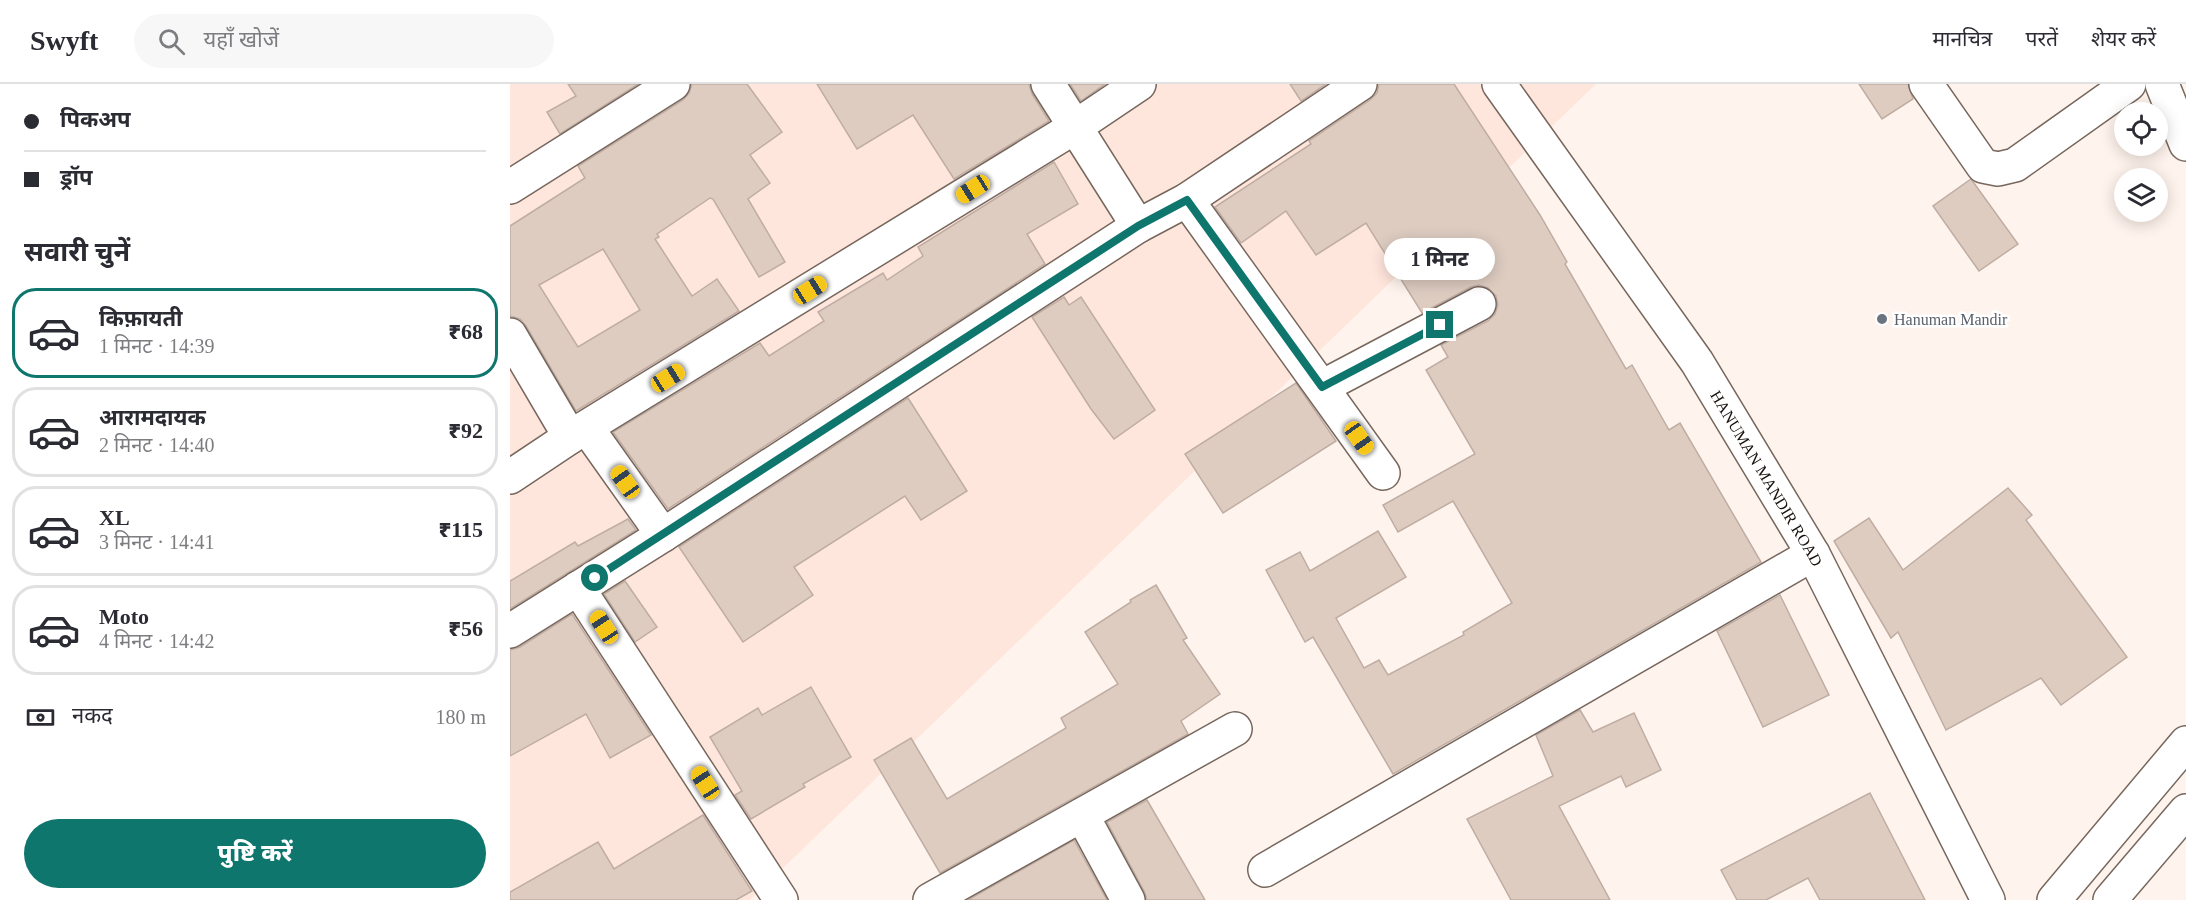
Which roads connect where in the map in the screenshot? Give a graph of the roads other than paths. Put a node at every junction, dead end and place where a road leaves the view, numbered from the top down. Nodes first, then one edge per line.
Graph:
1 (673, 84) edge
2 (1048, 84) edge
3 (1138, 84) edge
4 (1360, 84) edge
5 (1499, 84) edge
6 (1926, 84) edge
7 (2129, 84) edge
8 (2162, 84) edge
9 (1075, 127) junction
10 (2186, 144) edge
11 (510, 187) edge
12 (1187, 200) junction
13 (1138, 226) junction
14 (1479, 304) dead end
15 (510, 335) edge
16 (1322, 387) junction
17 (578, 432) junction
18 (1383, 473) dead end
19 (510, 477) edge
20 (663, 535) junction
21 (1813, 554) junction
22 (578, 588) junction
23 (510, 631) edge
24 (1235, 729) dead end
25 (2186, 742) edge
26 (2186, 811) edge
27 (1082, 815) junction
28 (1265, 870) dead end
29 (781, 900) edge
30 (930, 900) edge
31 (1128, 900) edge
32 (1988, 900) edge
33 (2054, 900) edge
34 (2110, 900) edge

1 - 11 street
2 - 9 street
3 - 9 street
4 - 12 street
5 - 21 street, HANUMAN MANDIR ROAD
6 - 7 street
8 - 10 street
9 - 13 street
9 - 17 street
12 - 13 street
12 - 16 street
13 - 20 street
14 - 16 street
15 - 17 street
16 - 18 street
17 - 19 street
17 - 20 street
20 - 22 street
21 - 28 street
21 - 32 street, HANUMAN MANDIR ROAD
22 - 23 street
22 - 29 street
24 - 27 street
25 - 33 street
26 - 34 street
27 - 30 street
27 - 31 street

